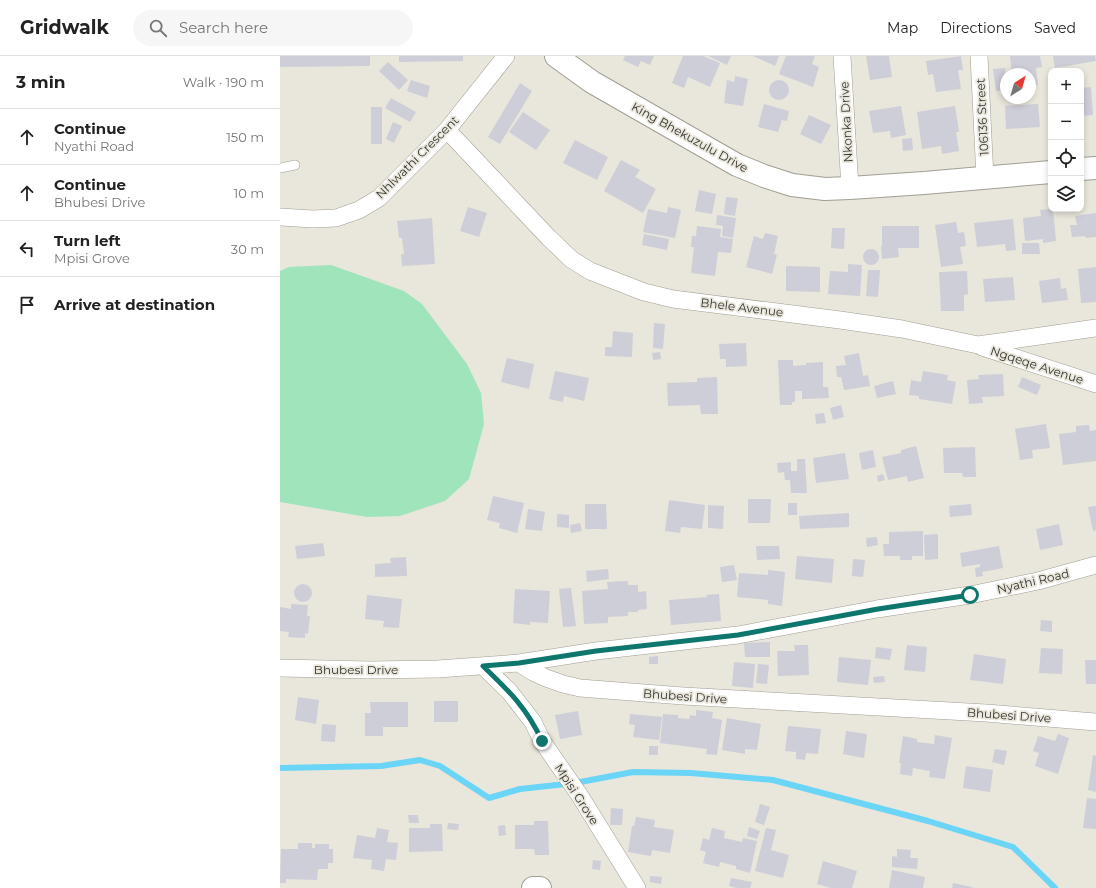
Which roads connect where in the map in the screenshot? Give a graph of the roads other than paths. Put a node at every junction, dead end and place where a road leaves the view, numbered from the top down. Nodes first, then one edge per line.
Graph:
1 (506, 56) edge
2 (556, 56) edge
3 (842, 56) edge
4 (979, 56) edge
5 (447, 130) junction
6 (295, 166) dead end
7 (280, 168) edge
8 (1096, 168) edge
9 (1084, 169) edge
10 (1048, 172) edge
11 (985, 178) junction
12 (850, 188) junction
13 (280, 217) edge
14 (1096, 328) edge
15 (978, 345) junction
16 (1096, 384) edge
17 (1096, 565) edge
18 (519, 663) junction
19 (483, 666) junction
20 (280, 668) edge
21 (1096, 722) edge
22 (534, 888) edge
23 (540, 888) edge
24 (637, 888) edge

1 - 5 street, Nhlwathi Crescent
2 - 12 street, King Bhekuzulu Drive
3 - 12 street, Nkonka Drive
4 - 11 street, 106136 Street
5 - 13 street, Nhlwathi Crescent
5 - 15 street, Bhele Avenue
6 - 7 lane
8 - 9 street
10 - 11 street, King Bhekuzulu Drive
11 - 12 street, King Bhekuzulu Drive
14 - 15 street, Bhele Avenue
15 - 16 street, Ngqeqe Avenue
17 - 18 street, Nyathi Road
18 - 19 street, Bhubesi Drive
18 - 21 street, Bhubesi Drive
19 - 20 street, Bhubesi Drive
19 - 24 street, Mpisi Grove
22 - 23 street

